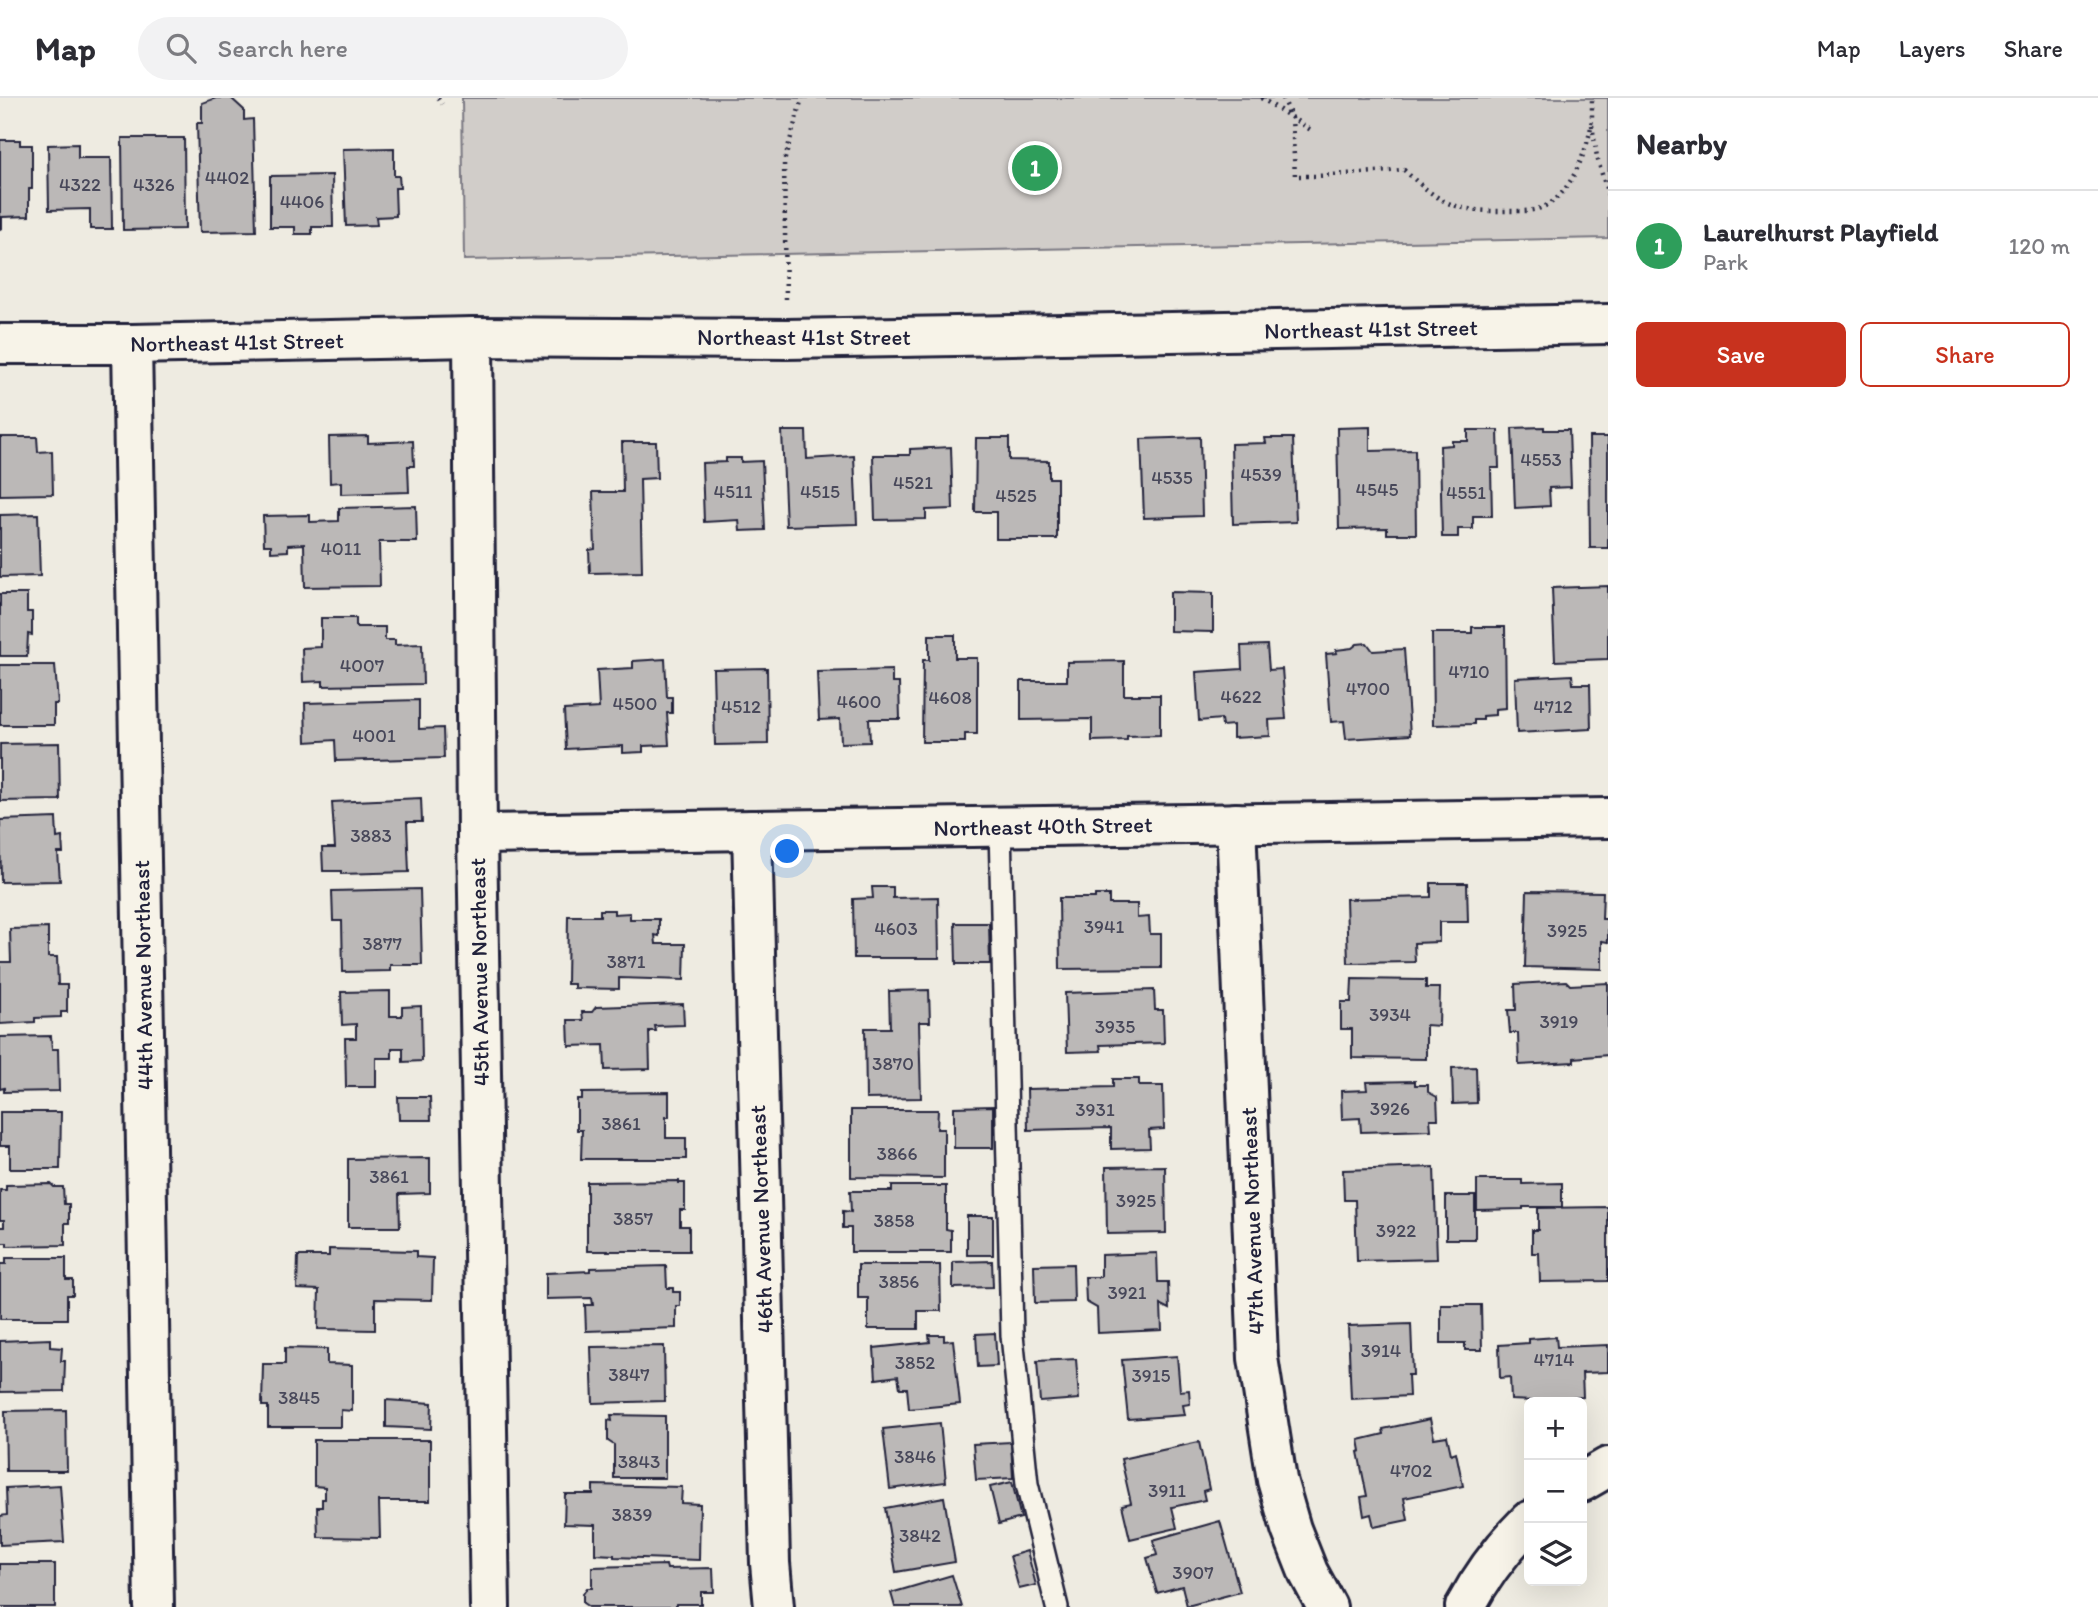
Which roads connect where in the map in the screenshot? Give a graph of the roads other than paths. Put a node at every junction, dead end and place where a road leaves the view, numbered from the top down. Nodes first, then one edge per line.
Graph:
1 (1608, 324) edge
2 (473, 337) junction
3 (0, 344) edge
4 (132, 344) junction
5 (1608, 818) edge
6 (1236, 823) junction
7 (1000, 827) junction
8 (752, 830) junction
9 (477, 834) junction
10 (1608, 1468) edge
11 (1587, 1479) edge
12 (1527, 1523) edge
13 (153, 1607) edge
14 (490, 1607) edge
15 (774, 1607) edge
16 (1057, 1607) edge
17 (1327, 1607) edge
18 (1465, 1607) edge

1 - 2 street, Northeast 41st Street
2 - 4 street, Northeast 41st Street
2 - 9 street, 45th Avenue Northeast
3 - 4 street, Northeast 41st Street
4 - 13 street, 44th Avenue Northeast
5 - 6 street, Northeast 40th Street
6 - 7 street, Northeast 40th Street
6 - 17 street, 47th Avenue Northeast
7 - 8 street, Northeast 40th Street
7 - 16 lane
8 - 9 street, Northeast 40th Street
8 - 15 street, 46th Avenue Northeast
9 - 14 street, 45th Avenue Northeast
10 - 11 street
12 - 18 street

